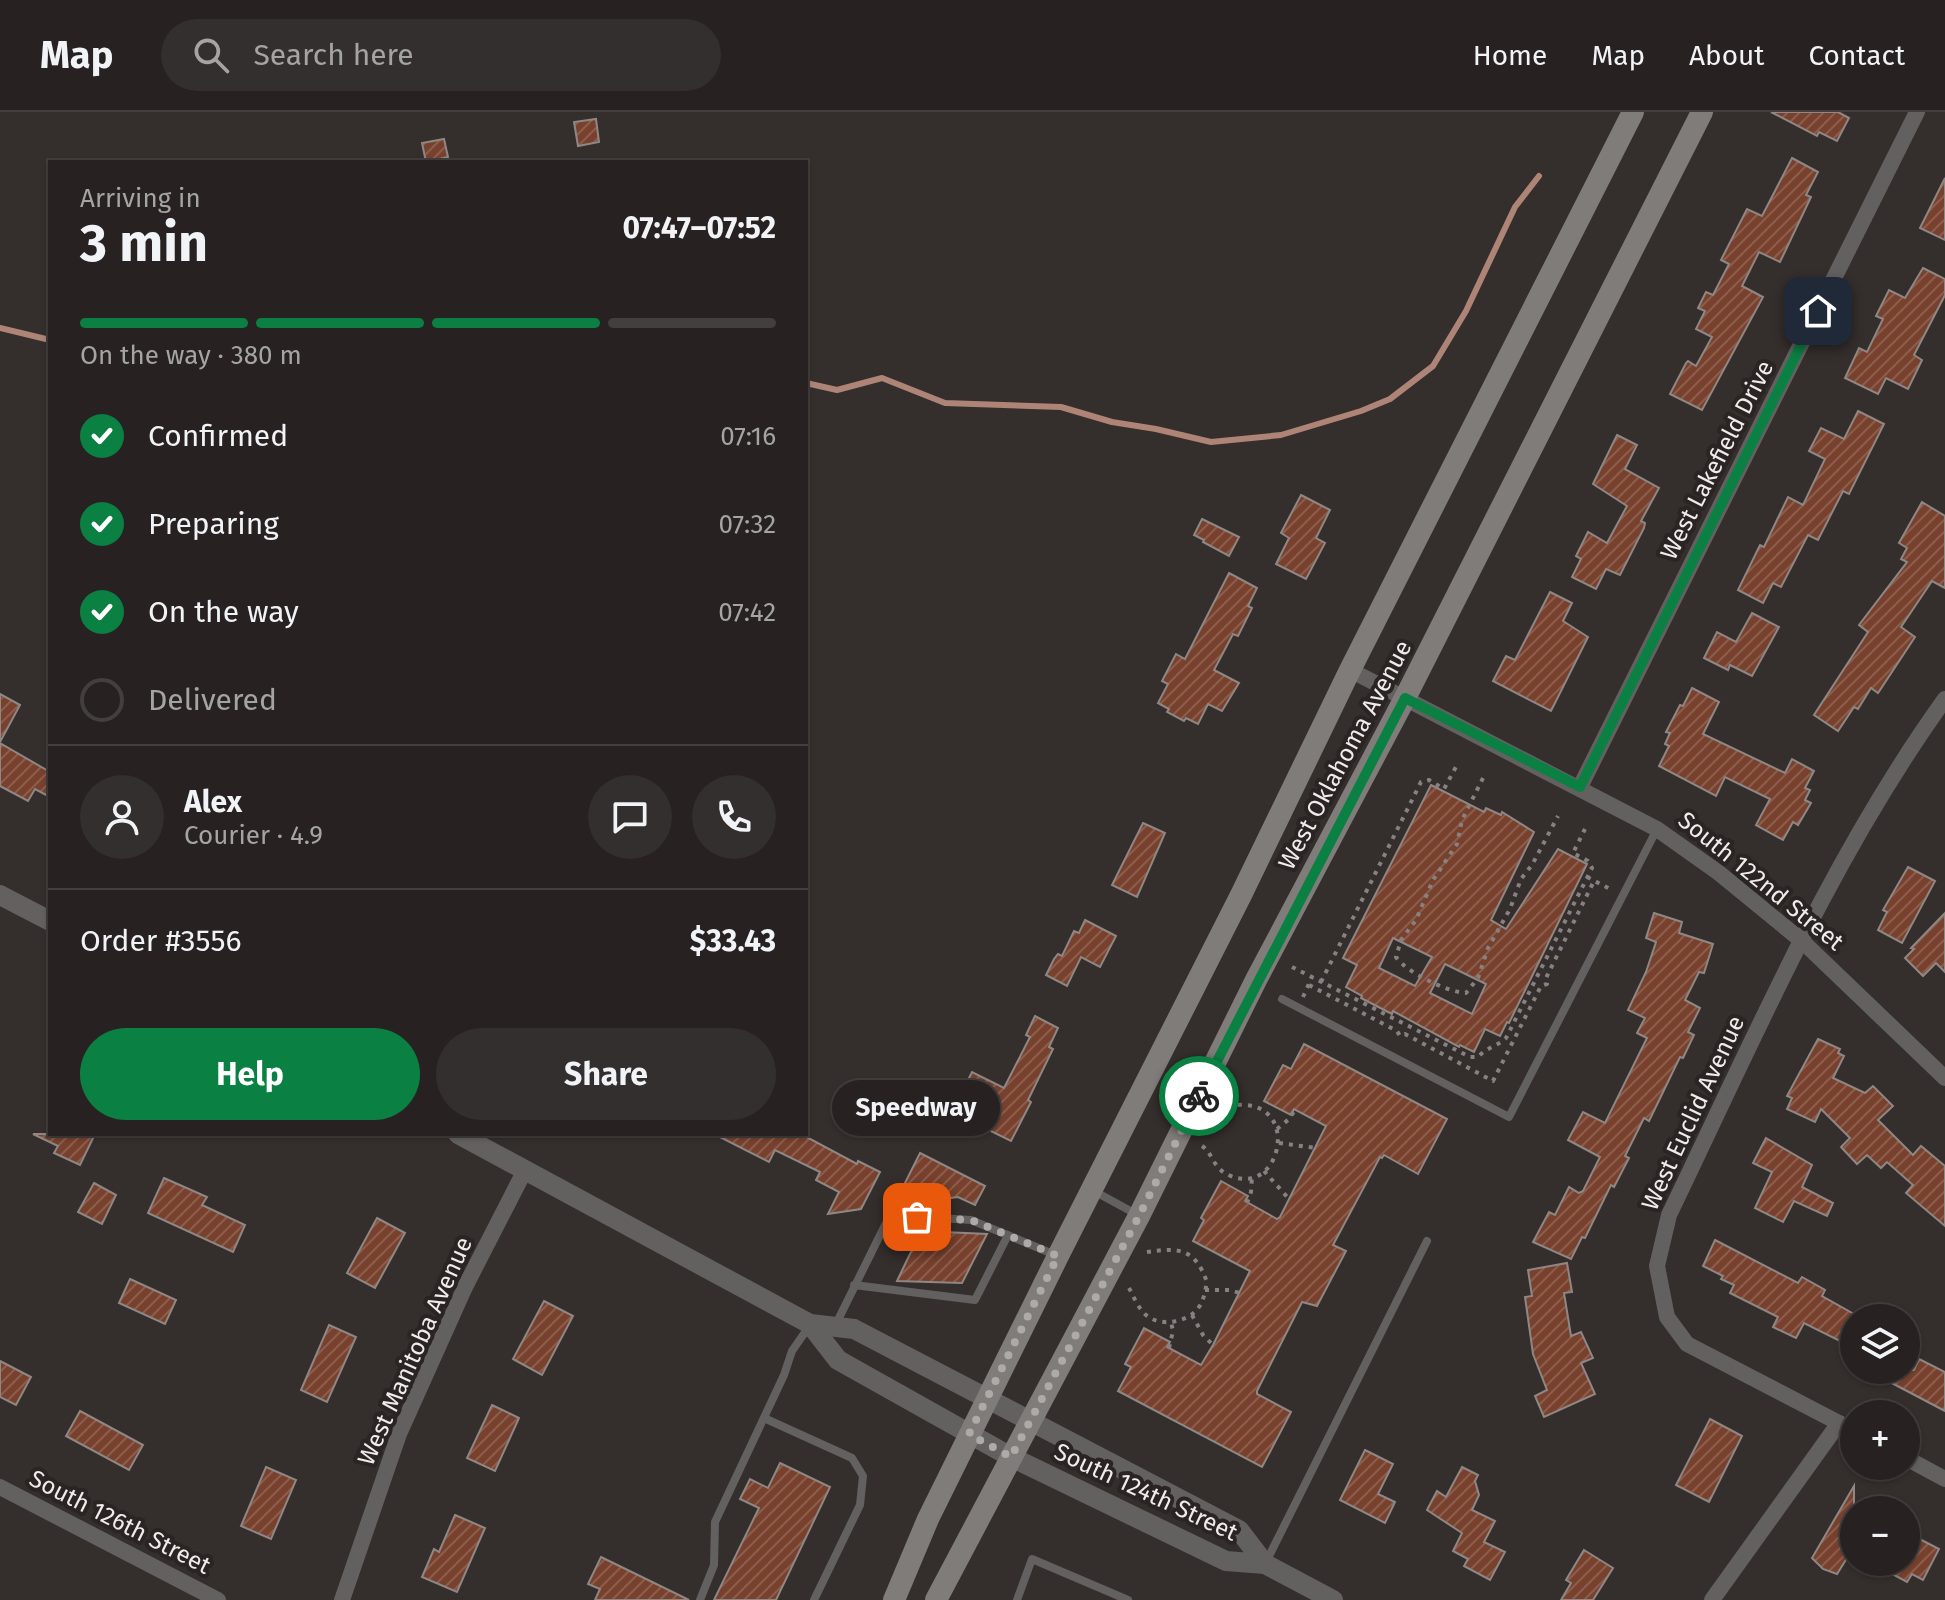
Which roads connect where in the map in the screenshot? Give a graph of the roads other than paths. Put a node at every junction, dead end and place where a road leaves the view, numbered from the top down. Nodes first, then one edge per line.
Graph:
1 (1633, 112) edge
2 (1702, 112) edge
3 (1917, 112) edge
4 (1350, 670) junction
5 (1405, 698) junction
6 (1945, 699) edge
7 (1580, 787) junction
8 (1657, 829) junction
9 (0, 895) edge
10 (48, 920) edge
11 (1802, 941) junction
12 (1282, 999) dead end
13 (1945, 1078) edge
14 (462, 1136) edge
15 (525, 1170) junction
16 (1091, 1190) junction
17 (1139, 1216) junction
18 (1008, 1235) junction
19 (1427, 1241) dead end
20 (1058, 1256) junction
21 (854, 1285) junction
22 (810, 1324) junction
23 (834, 1327) junction
24 (988, 1397) junction
25 (764, 1418) junction
26 (1030, 1420) junction
27 (1840, 1424) edge
28 (969, 1434) junction
29 (1840, 1435) edge
30 (1011, 1457) junction
31 (1920, 1466) edge
32 (1945, 1479) edge
33 (0, 1487) edge
34 (1265, 1564) junction
35 (218, 1600) edge
36 (342, 1600) edge
37 (700, 1600) edge
38 (814, 1600) edge
39 (894, 1600) edge
40 (936, 1600) edge
41 (1017, 1600) edge
42 (1128, 1600) edge
43 (1333, 1600) edge
44 (1712, 1600) edge

1 - 4 main road, West Oklahoma Avenue
2 - 5 main road, West Oklahoma Avenue
3 - 7 street, West Lakefield Drive
4 - 5 street, South 122nd Street
4 - 16 main road, West Oklahoma Avenue
5 - 7 street, South 122nd Street
5 - 17 main road, West Oklahoma Avenue
6 - 11 street, West Euclid Avenue
7 - 8 street, South 122nd Street
8 - 11 street, South 122nd Street
8 - 12 lane
9 - 10 street
11 - 13 street, South 122nd Street
11 - 27 street, West Euclid Avenue
14 - 15 street, South 124th Street
15 - 22 street, South 124th Street
15 - 36 street, West Manitoba Avenue
16 - 17 lane
16 - 20 main road, West Oklahoma Avenue
17 - 26 main road, West Oklahoma Avenue
18 - 20 lane
18 - 21 lane
18 - 21 lane
19 - 34 lane
20 - 24 main road, West Oklahoma Avenue
21 - 23 lane
22 - 23 street, South 124th Street
22 - 25 lane
22 - 28 street, South 124th Street
23 - 24 street, South 124th Street
24 - 26 street, South 124th Street
24 - 28 main road, West Oklahoma Avenue
25 - 37 lane
25 - 38 lane
26 - 30 main road, West Oklahoma Avenue
26 - 34 street, South 124th Street
28 - 30 street, South 124th Street
28 - 39 main road, West Oklahoma Avenue
29 - 44 street, West Euclid Avenue
30 - 34 street, South 124th Street
30 - 40 main road, West Oklahoma Avenue
31 - 32 street
33 - 35 street, South 126th Street
34 - 43 street, South 124th Street
41 - 42 lane

